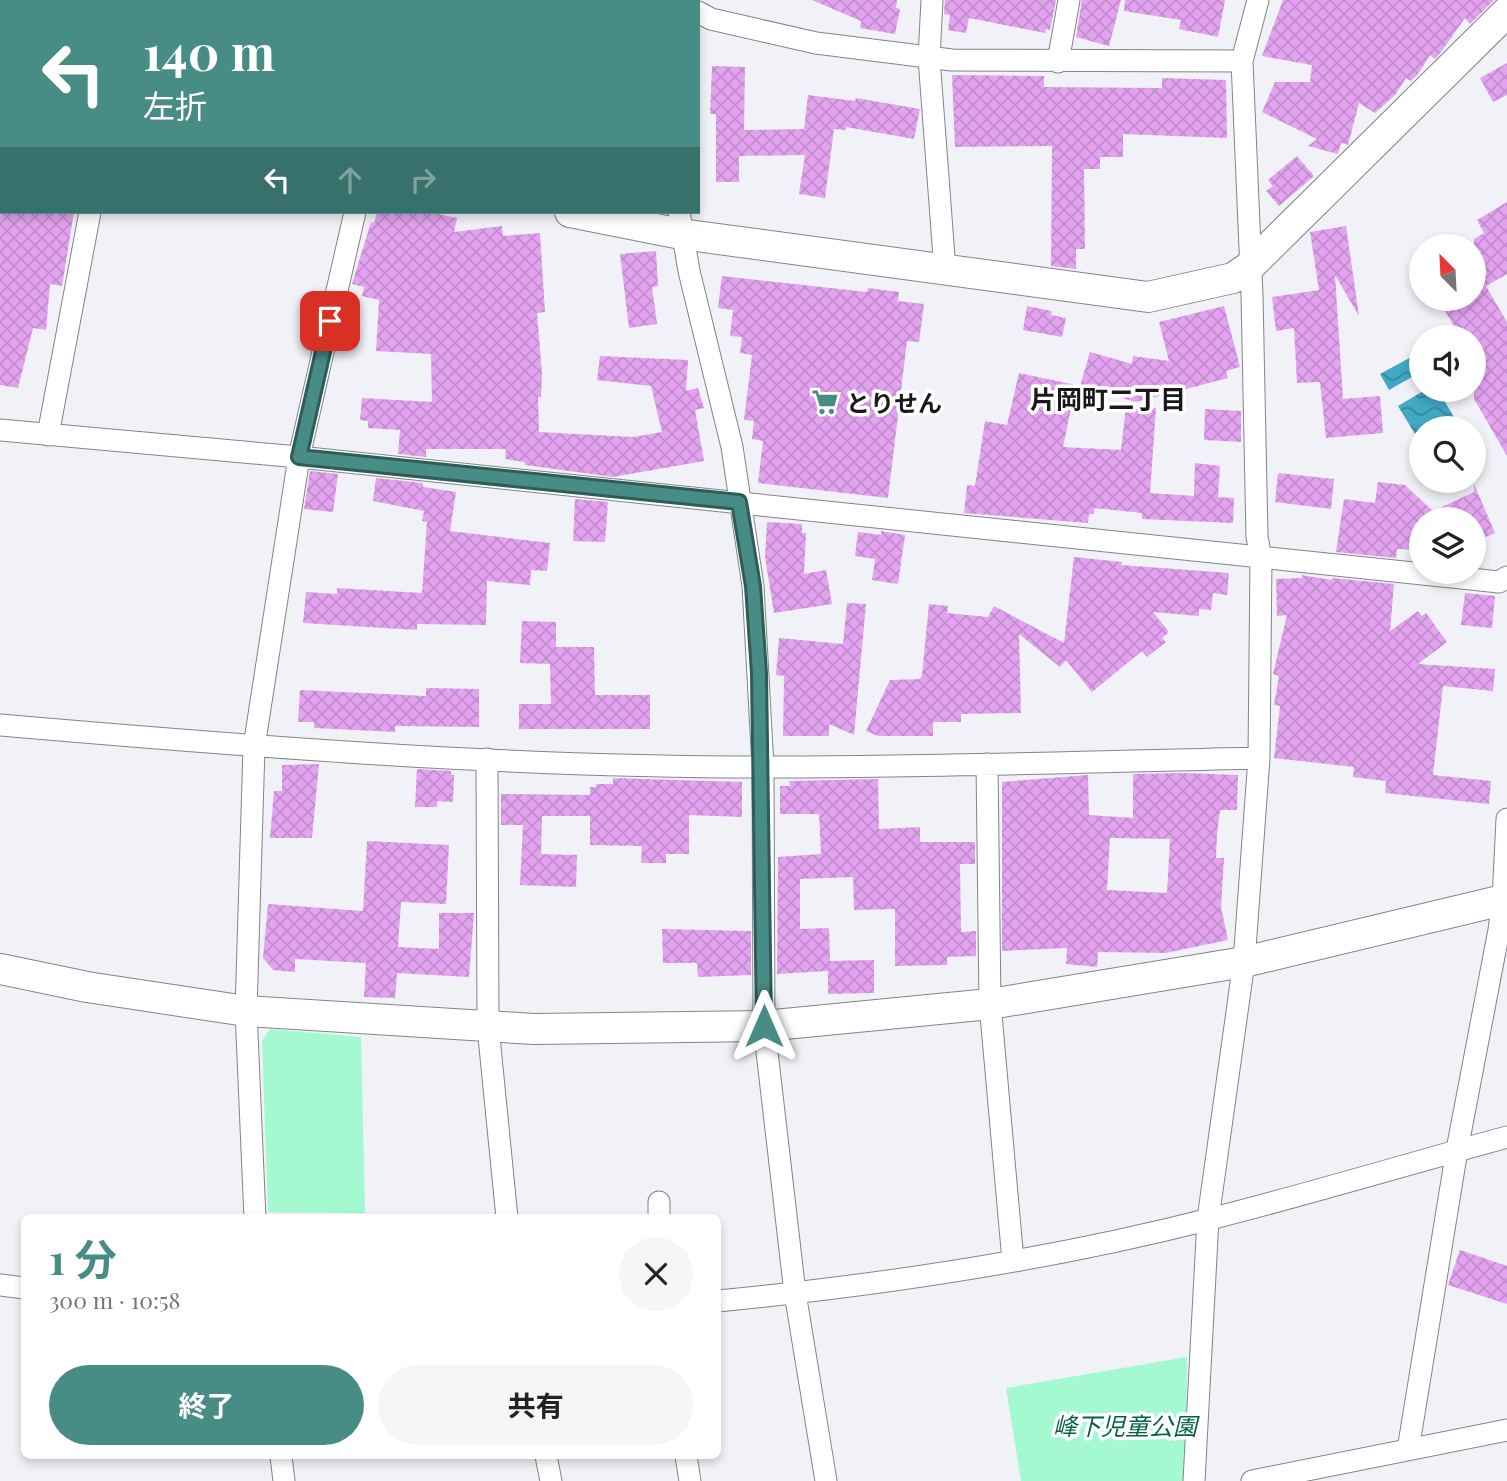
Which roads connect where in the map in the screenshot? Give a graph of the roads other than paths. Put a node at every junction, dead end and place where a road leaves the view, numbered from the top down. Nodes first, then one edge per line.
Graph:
1 (932, 0) edge
2 (1069, 0) edge
3 (1258, 0) edge
4 (1507, 12) edge
5 (700, 13) edge
6 (929, 58) junction
7 (1242, 61) junction
8 (1058, 62) junction
9 (90, 214) edge
10 (355, 214) edge
11 (590, 214) edge
12 (680, 223) edge
13 (1249, 267) junction
14 (945, 270) junction
15 (0, 430) edge
16 (48, 435) junction
17 (299, 457) junction
18 (739, 502) junction
19 (1261, 558) junction
20 (1504, 581) edge
21 (0, 725) edge
22 (254, 747) junction
23 (1259, 758) junction
24 (487, 759) junction
25 (987, 764) junction
26 (763, 767) junction
27 (1507, 819) edge
28 (1505, 899) edge
29 (1244, 962) junction
30 (0, 969) edge
31 (990, 1004) junction
32 (246, 1011) junction
33 (764, 1026) junction
34 (488, 1027) junction
35 (1507, 1137) edge
36 (1457, 1150) junction
37 (255, 1214) edge
38 (507, 1214) edge
39 (1208, 1219) junction
40 (1013, 1261) junction
41 (0, 1285) edge
42 (21, 1288) edge
43 (795, 1293) junction
44 (721, 1301) edge
45 (1507, 1430) edge
46 (1408, 1450) junction
47 (281, 1459) edge
48 (547, 1459) edge
49 (686, 1459) edge
50 (284, 1481) edge
51 (551, 1481) edge
52 (690, 1481) edge
53 (826, 1481) edge
54 (1194, 1481) edge
55 (1252, 1481) edge

1 - 6 street
2 - 8 street
3 - 7 street
4 - 13 street
5 - 6 street
6 - 8 street
6 - 14 street
7 - 8 street
7 - 13 street
9 - 16 street
10 - 17 street
11 - 12 street
12 - 14 street
12 - 18 street
13 - 14 street
13 - 19 street
15 - 16 street
16 - 17 street
17 - 18 street
17 - 22 street
18 - 19 street
18 - 26 street
19 - 20 street
19 - 23 street
21 - 22 street
22 - 24 street
22 - 32 street
23 - 25 street
23 - 29 street
24 - 26 street
24 - 34 street
25 - 26 street
25 - 31 street
26 - 33 street
27 - 28 street
28 - 29 street
28 - 36 street
29 - 31 street
29 - 39 street
30 - 32 street
31 - 33 street
31 - 40 street
32 - 34 street
32 - 37 street
33 - 34 street
33 - 43 street
34 - 38 street
35 - 36 street
36 - 39 street
36 - 46 street
39 - 40 street
39 - 54 street
40 - 43 street
41 - 42 street
43 - 44 street
43 - 53 street
45 - 46 street
46 - 55 street
47 - 50 street
48 - 51 street
49 - 52 street

